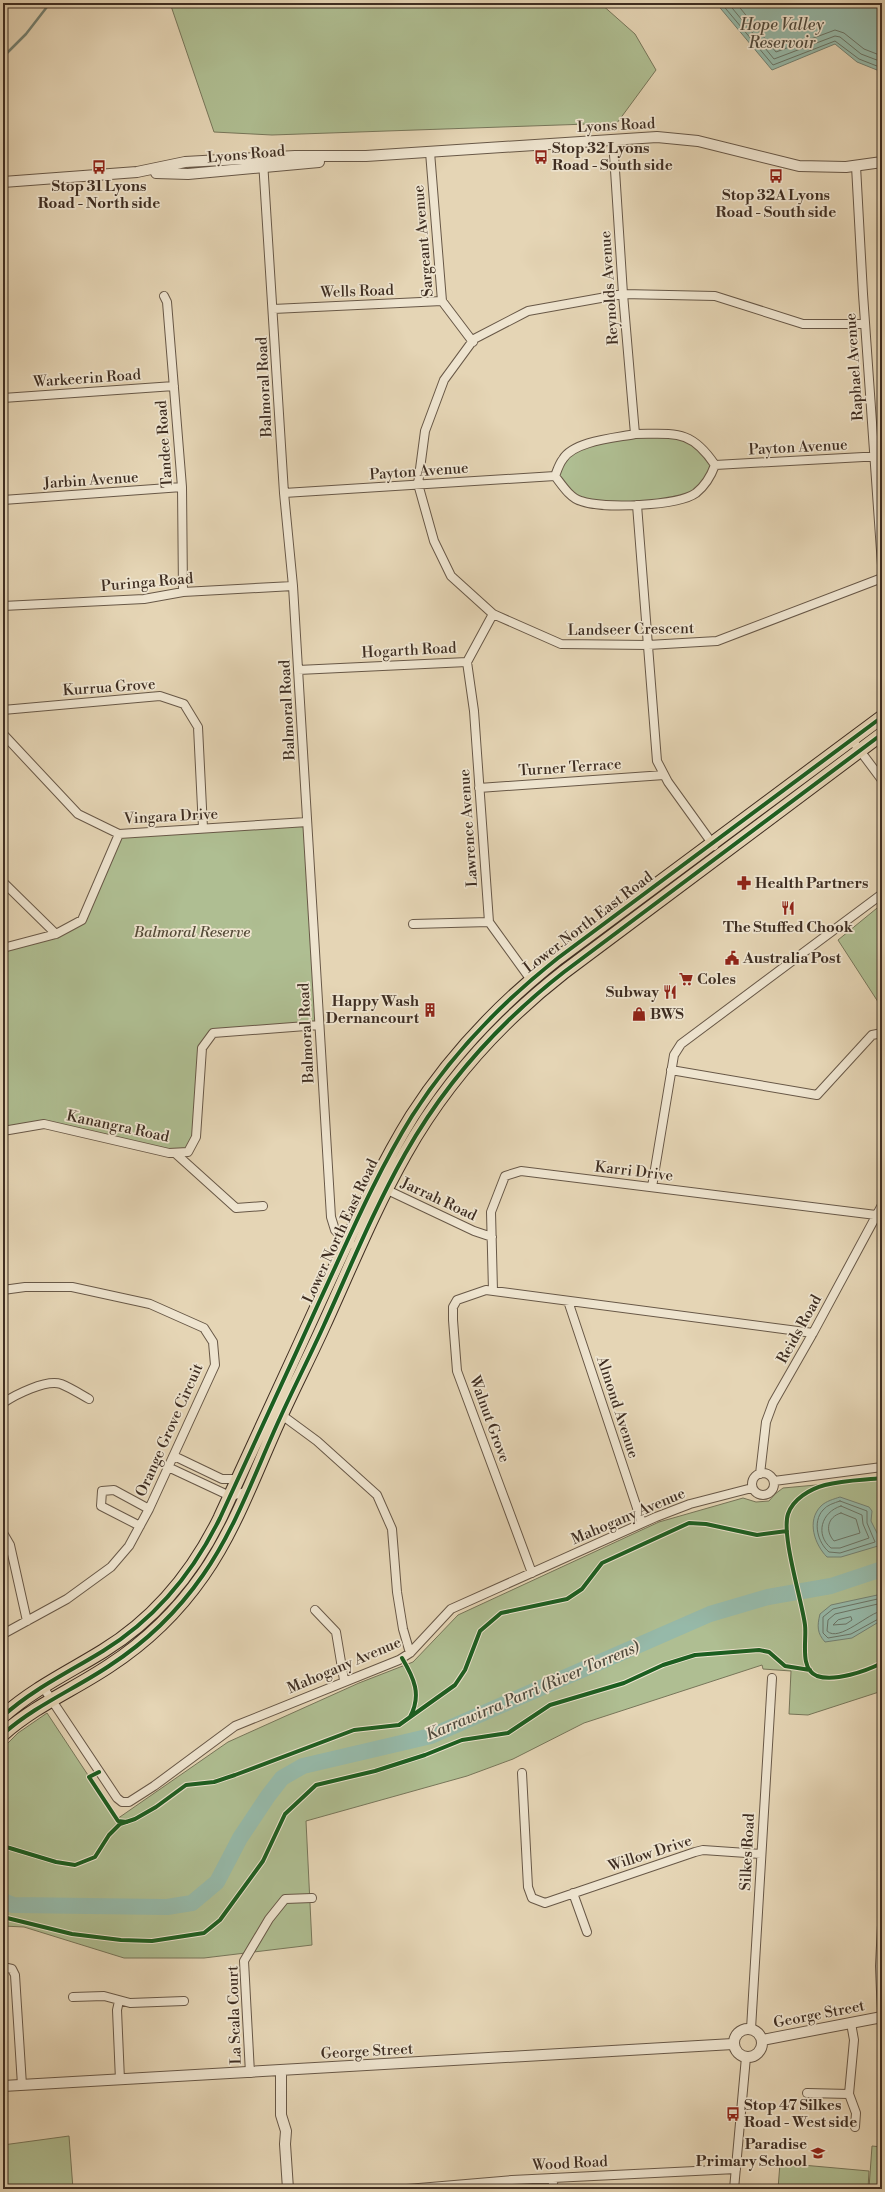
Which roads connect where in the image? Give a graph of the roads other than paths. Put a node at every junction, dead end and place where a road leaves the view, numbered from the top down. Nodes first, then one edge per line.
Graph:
1 (613, 139) junction
2 (430, 152) junction
3 (882, 162) edge
4 (263, 163) junction
5 (856, 166) junction
6 (3, 182) edge
7 (623, 294) junction
8 (164, 296) dead end
9 (442, 301) junction
10 (273, 309) junction
11 (865, 324) junction
12 (473, 342) junction
13 (174, 386) junction
14 (3, 398) edge
15 (635, 434) junction
16 (878, 456) edge
17 (715, 465) junction
18 (554, 476) junction
19 (418, 484) junction
20 (182, 488) junction
21 (284, 493) junction
22 (3, 500) edge
23 (636, 505) junction
24 (882, 565) edge
25 (882, 578) edge
26 (293, 586) junction
27 (183, 592) junction
28 (3, 606) edge
29 (493, 614) junction
30 (648, 645) junction
31 (467, 662) junction
32 (298, 670) junction
33 (3, 710) edge
34 (882, 717) edge
35 (3, 734) edge
36 (882, 734) edge
37 (856, 745) junction
38 (664, 774) junction
39 (882, 780) edge
40 (479, 788) junction
41 (307, 822) junction
42 (203, 828) junction
43 (119, 834) junction
44 (712, 843) junction
45 (721, 855) junction
46 (3, 882) edge
47 (882, 894) edge
48 (489, 922) junction
49 (413, 924) dead end
50 (56, 934) junction
51 (3, 948) edge
52 (531, 980) junction
53 (319, 1025) junction
54 (882, 1033) edge
55 (671, 1070) junction
56 (3, 1131) edge
57 (175, 1153) junction
58 (381, 1187) junction
59 (652, 1187) junction
60 (882, 1205) edge
61 (263, 1206) dead end
62 (876, 1215) junction
63 (492, 1236) junction
64 (352, 1246) junction
65 (3, 1290) edge
66 (489, 1290) junction
67 (568, 1301) junction
68 (813, 1334) junction
69 (89, 1399) dead end
70 (3, 1403) edge
71 (276, 1411) junction
72 (174, 1456) junction
73 (168, 1467) junction
74 (882, 1467) edge
75 (760, 1474) junction
76 (238, 1479) junction
77 (774, 1481) junction
78 (752, 1488) junction
79 (246, 1492) junction
80 (230, 1496) junction
81 (149, 1509) junction
82 (642, 1523) junction
83 (140, 1526) junction
84 (3, 1533) edge
85 (532, 1573) junction
86 (315, 1610) dead end
87 (27, 1621) junction
88 (3, 1634) edge
89 (410, 1653) junction
90 (772, 1678) dead end
91 (344, 1680) junction
92 (43, 1687) junction
93 (50, 1699) junction
94 (3, 1716) edge
95 (3, 1734) edge
96 (522, 1773) dead end
97 (761, 1854) junction
98 (573, 1893) junction
99 (312, 1898) dead end
100 (882, 1926) edge
101 (587, 1932) dead end
102 (3, 1967) edge
103 (73, 1997) dead end
104 (184, 2000) dead end
105 (119, 2001) junction
106 (882, 2017) edge
107 (851, 2023) junction
108 (751, 2029) junction
109 (762, 2040) junction
110 (733, 2044) junction
111 (746, 2057) junction
112 (281, 2071) junction
113 (250, 2073) junction
114 (120, 2080) junction
115 (22, 2085) junction
116 (3, 2086) edge
117 (807, 2093) dead end
118 (849, 2094) junction
119 (855, 2127) dead end
120 (736, 2169) junction
121 (552, 2178) junction
122 (288, 2189) edge
123 (407, 2189) edge
124 (554, 2189) edge
125 (734, 2189) edge

1 - 2 street, Lyons Road
1 - 5 street, Lyons Road
1 - 7 street, Reynolds Avenue
2 - 4 street, Lyons Road
2 - 9 street, Sargeant Avenue
3 - 5 street, Lyons Road
4 - 6 street, Lyons Road
4 - 10 street, Balmoral Road
5 - 11 street, Raphael Avenue
7 - 11 street, Landseer Crescent
7 - 12 street, Landseer Crescent
7 - 15 street, Reynolds Avenue
8 - 13 street, Tandee Road
9 - 10 street, Wells Road
9 - 12 street, Sargeant Avenue
10 - 21 street, Balmoral Road
11 - 16 street, Raphael Avenue
12 - 19 street, Landseer Crescent
13 - 14 street, Warkeerin Road
13 - 20 street, Tandee Road
15 - 17 street
15 - 18 street
16 - 17 street, Payton Avenue
16 - 24 street, Raphael Avenue
17 - 23 street
18 - 19 street, Payton Avenue
18 - 23 street
19 - 21 street, Payton Avenue
19 - 29 street, Landseer Crescent
20 - 22 street, Jarbin Avenue
20 - 27 street, Tandee Road
21 - 26 street, Balmoral Road
23 - 30 street
25 - 30 street, Landseer Crescent
26 - 27 street, Puringa Road
26 - 32 street, Balmoral Road
27 - 28 street, Puringa Road
29 - 30 street, Landseer Crescent
29 - 31 street, Hogarth Road
30 - 38 street
31 - 32 street, Hogarth Road
31 - 40 street, Lawrence Avenue
32 - 41 street, Balmoral Road
33 - 42 street, Kurrua Grove
34 - 37 main road, Lower North East Road
35 - 43 street, Vingara Drive
36 - 37 main road, Lower North East Road
37 - 39 street
37 - 44 main road, Lower North East Road
37 - 45 main road, Lower North East Road
38 - 40 street, Turner Terrace
38 - 44 street
40 - 48 street, Lawrence Avenue
41 - 42 street, Vingara Drive
41 - 53 street, Balmoral Road
42 - 43 street, Vingara Drive
43 - 50 street
44 - 45 street
44 - 52 main road, Lower North East Road
45 - 58 main road, Lower North East Road
46 - 50 street
47 - 55 street
48 - 49 street
48 - 52 street
50 - 51 street
52 - 58 main road, Lower North East Road
53 - 57 street, Kanangra Road
53 - 64 street, Balmoral Road
54 - 55 street
55 - 59 street
56 - 57 street, Kanangra Road
57 - 61 street
58 - 63 street, Jarrah Road
58 - 64 main road, Lower North East Road
59 - 62 street, Karri Drive
59 - 63 street, Karri Drive
60 - 62 street, Reids Road
62 - 68 street, Reids Road
63 - 66 street, Karri Drive
64 - 71 main road, Lower North East Road
65 - 72 street, Orange Grove Circuit
66 - 67 street
66 - 85 street, Walnut Grove
67 - 68 street
67 - 82 street, Almond Avenue
68 - 75 street, Reids Road
69 - 70 street
71 - 76 main road, Lower North East Road
71 - 79 main road, Lower North East Road
71 - 89 street
72 - 73 street, Orange Grove Circuit
72 - 76 street
73 - 80 street
73 - 81 street, Orange Grove Circuit
74 - 77 street
75 - 77 street
75 - 78 street
76 - 80 main road, Lower North East Road
77 - 78 street
78 - 82 street, Mahogany Avenue
79 - 80 street
79 - 93 main road, Lower North East Road
80 - 92 main road, Lower North East Road
81 - 83 street, Orange Grove Circuit
81 - 83 street
82 - 85 street, Mahogany Avenue
83 - 87 street, Orange Grove Circuit
84 - 87 street
85 - 89 street, Mahogany Avenue
86 - 91 street
87 - 88 street, Orange Grove Circuit
89 - 91 street, Mahogany Avenue
90 - 97 street, Silkes Road
91 - 93 street, Mahogany Avenue
92 - 93 street, Mahogany Avenue
92 - 94 main road, Lower North East Road
93 - 95 main road, Lower North East Road
96 - 98 street, Willow Drive
97 - 98 street, Willow Drive
97 - 108 street, Silkes Road
98 - 101 street
99 - 113 street, La Scala Court
100 - 106 street
102 - 115 street
103 - 105 street
104 - 105 street
105 - 114 street
106 - 107 street, George Street
107 - 109 street, George Street
107 - 118 street
108 - 109 street
108 - 110 street
109 - 111 street
110 - 111 street
110 - 112 street, George Street
111 - 120 street
112 - 113 street, George Street
112 - 122 street
113 - 114 street, George Street
114 - 115 street, George Street
115 - 116 street, George Street
117 - 118 street
118 - 119 street
120 - 121 street, Wood Road
120 - 125 street
121 - 123 street, Wood Road
121 - 124 street

